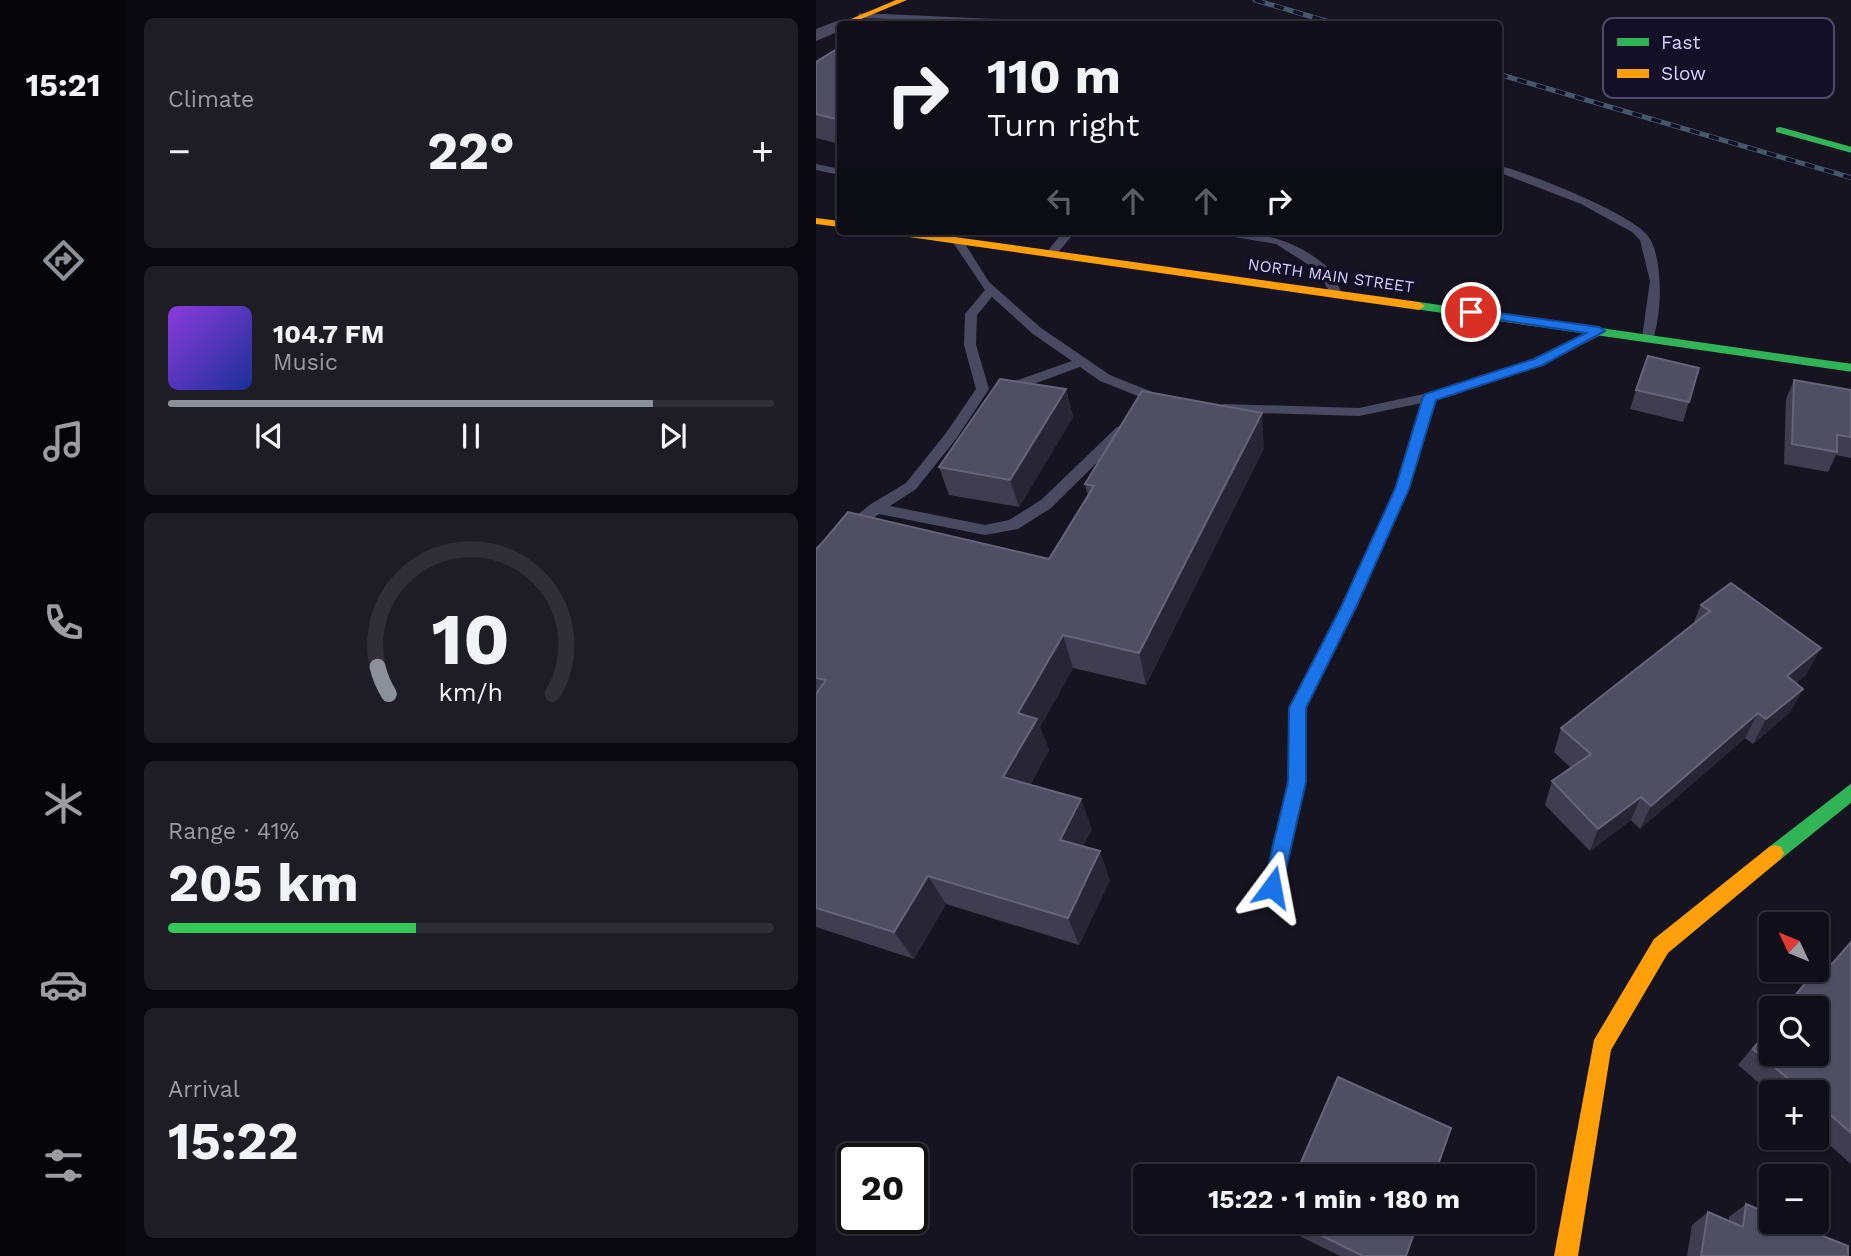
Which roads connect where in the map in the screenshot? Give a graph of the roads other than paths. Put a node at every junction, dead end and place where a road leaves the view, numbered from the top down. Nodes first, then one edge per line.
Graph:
1 (904, 0) edge
2 (861, 16) junction
3 (850, 21) edge
4 (999, 21) edge
5 (837, 27) edge
6 (816, 36) edge
7 (1780, 130) dead end
8 (1851, 150) edge
9 (816, 167) edge
10 (1502, 170) edge
11 (837, 171) edge
12 (816, 221) edge
13 (837, 224) edge
14 (916, 235) edge
15 (1067, 235) edge
16 (1241, 235) edge
17 (958, 241) junction
18 (1051, 254) junction
19 (992, 290) junction
20 (1336, 293) junction
21 (1599, 331) junction
22 (1648, 338) junction
23 (1082, 362) junction
24 (1851, 368) edge
25 (983, 389) junction
26 (1430, 397) junction
27 (1170, 404) edge
28 (1211, 407) edge
29 (1128, 423) edge
30 (876, 508) junction
31 (816, 555) edge
32 (1851, 791) edge
33 (1272, 887) dead end
34 (1566, 1256) edge

1 - 2 main road
2 - 3 main road
2 - 4 lane
5 - 6 street
7 - 8 main road
9 - 11 lane
10 - 22 lane
12 - 13 main road
14 - 17 main road, NORTH MAIN STREET
15 - 18 lane
16 - 20 lane
17 - 18 main road, NORTH MAIN STREET
17 - 19 lane
18 - 20 main road, NORTH MAIN STREET
19 - 23 lane
19 - 25 lane
20 - 21 main road, NORTH MAIN STREET
21 - 22 main road, NORTH MAIN STREET
21 - 26 lane
22 - 24 main road, NORTH MAIN STREET
23 - 25 lane
23 - 27 lane
25 - 30 lane
26 - 28 lane
26 - 33 lane
29 - 30 lane
30 - 31 lane
32 - 34 main road

